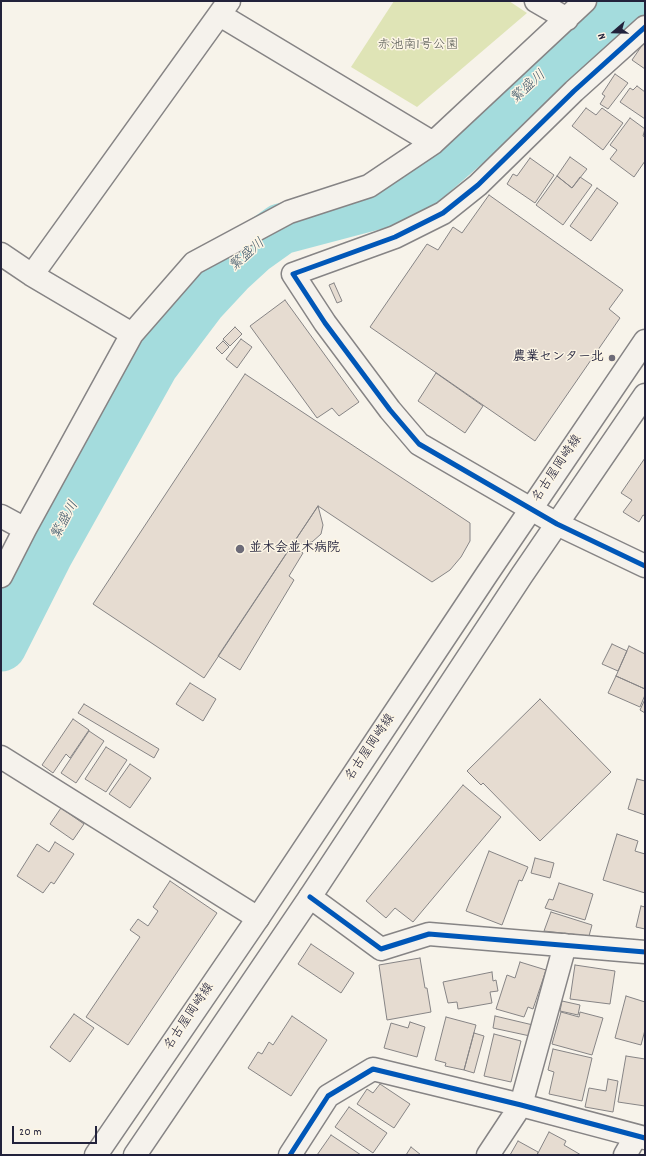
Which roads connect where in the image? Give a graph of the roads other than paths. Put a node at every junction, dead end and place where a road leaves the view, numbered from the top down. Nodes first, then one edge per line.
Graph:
1 (536, 1) edge
2 (585, 1) edge
3 (224, 8) edge
4 (567, 19) junction
5 (645, 27) edge
6 (433, 143) junction
7 (1, 254) edge
8 (32, 275) junction
9 (132, 334) junction
10 (645, 340) edge
11 (645, 395) edge
12 (530, 509) junction
13 (1, 516) edge
14 (557, 524) junction
15 (25, 529) junction
16 (645, 566) edge
17 (1, 576) edge
18 (1, 757) edge
19 (310, 897) junction
20 (258, 918) junction
21 (565, 945) junction
22 (645, 952) edge
23 (521, 1105) junction
24 (640, 1137) edge
25 (96, 1155) edge
26 (135, 1155) edge
27 (290, 1155) edge
28 (488, 1155) edge
29 (626, 1155) edge

1 - 4 street
2 - 4 street
3 - 6 street
3 - 8 street
4 - 6 street
5 - 12 street
6 - 9 street
7 - 8 street
8 - 9 street
9 - 15 street
10 - 12 street, 名古屋岡崎線
11 - 14 street
12 - 14 street
12 - 20 street, 名古屋岡崎線
13 - 15 street
14 - 16 street
14 - 19 street
15 - 17 street
18 - 20 street
19 - 21 street
19 - 26 street
20 - 25 street, 名古屋岡崎線
21 - 22 street
21 - 23 street
23 - 24 street
23 - 27 street
23 - 28 street
24 - 29 street

